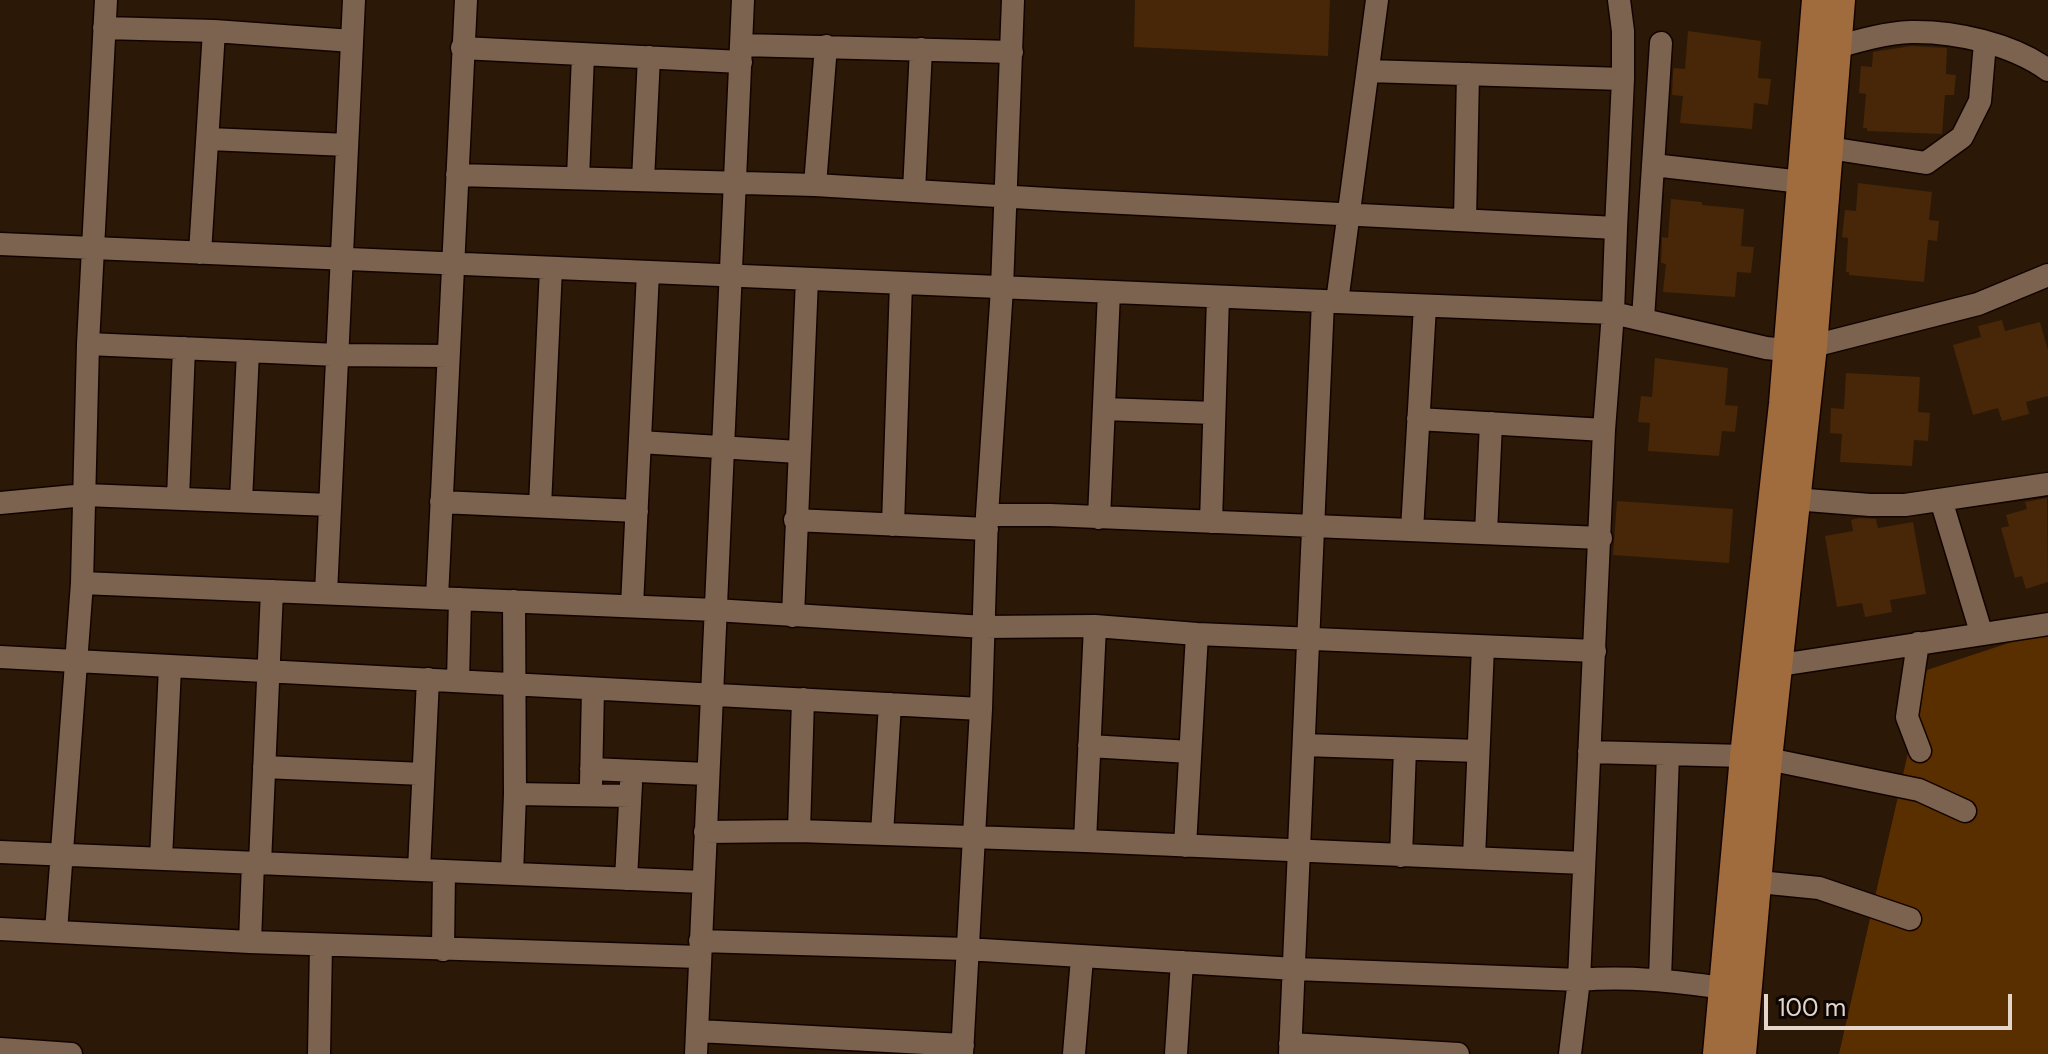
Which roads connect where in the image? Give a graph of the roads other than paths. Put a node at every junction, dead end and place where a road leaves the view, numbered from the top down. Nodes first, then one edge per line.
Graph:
1 (106, 0) edge
2 (354, 0) edge
3 (466, 0) edge
4 (743, 0) edge
5 (1013, 0) edge
6 (1377, 0) edge
7 (1619, 0) edge
8 (1816, 0) edge
9 (1841, 0) edge
10 (104, 28) junction
11 (214, 31) junction
12 (352, 41) junction
13 (1661, 43) dead end
14 (1985, 43) junction
15 (826, 46) junction
16 (1837, 47) junction
17 (462, 48) junction
18 (921, 49) junction
19 (1012, 52) junction
20 (741, 54) junction
21 (583, 55) junction
22 (649, 57) junction
23 (2048, 70) edge
24 (1368, 71) junction
25 (1468, 74) junction
26 (1623, 79) junction
27 (209, 139) junction
28 (347, 145) junction
29 (1829, 148) junction
30 (1653, 165) junction
31 (457, 175) junction
32 (578, 178) junction
33 (643, 180) junction
34 (1802, 182) junction
35 (735, 184) junction
36 (815, 185) junction
37 (914, 191) junction
38 (1004, 195) junction
39 (1348, 214) junction
40 (1465, 220) junction
41 (1616, 228) junction
42 (0, 244) edge
43 (93, 248) junction
44 (200, 253) junction
45 (342, 259) junction
46 (452, 264) junction
47 (551, 268) junction
48 (648, 272) junction
49 (2048, 275) edge
50 (731, 276) junction
51 (807, 279) junction
52 (901, 283) junction
53 (1002, 288) junction
54 (1109, 292) junction
55 (1218, 297) junction
56 (1330, 302) junction
57 (1425, 306) junction
58 (1613, 313) junction
59 (1643, 319) junction
60 (88, 344) junction
61 (184, 348) junction
62 (1800, 348) junction
63 (248, 351) junction
64 (337, 355) junction
65 (448, 356) junction
66 (1104, 409) junction
67 (1214, 413) junction
68 (1418, 419) junction
69 (1491, 423) junction
70 (1604, 430) junction
71 (640, 442) junction
72 (723, 446) junction
73 (798, 452) junction
74 (2048, 484) edge
75 (85, 495) junction
76 (178, 498) junction
77 (1794, 499) junction
78 (1941, 500) junction
79 (241, 501) junction
80 (441, 502) junction
81 (0, 503) edge
82 (330, 505) junction
83 (540, 506) junction
84 (637, 511) junction
85 (1099, 518) junction
86 (795, 520) junction
87 (987, 522) junction
88 (1211, 522) junction
89 (893, 525) junction
90 (1312, 526) junction
91 (1412, 530) junction
92 (1486, 533) junction
93 (1601, 538) junction
94 (82, 583) junction
95 (272, 591) junction
96 (326, 593) junction
97 (437, 598) junction
98 (460, 599) junction
99 (514, 601) junction
100 (632, 606) junction
101 (715, 610) junction
102 (793, 616) junction
103 (2048, 624) edge
104 (1095, 626) junction
105 (984, 627) junction
106 (1981, 632) junction
107 (1197, 634) junction
108 (1308, 639) junction
109 (1918, 643) junction
110 (1483, 647) junction
111 (1595, 651) junction
112 (0, 657) edge
113 (77, 661) junction
114 (1780, 665) junction
115 (170, 667) junction
116 (268, 671) junction
117 (428, 679) junction
118 (458, 681) junction
119 (516, 686) junction
120 (593, 689) junction
121 (711, 694) junction
122 (803, 699) junction
123 (890, 704) junction
124 (981, 709) junction
125 (1304, 745) junction
126 (1089, 746) junction
127 (1405, 749) junction
128 (1478, 751) junction
129 (1920, 751) dead end
130 (1190, 752) junction
131 (1589, 752) junction
132 (1668, 754) junction
133 (1756, 758) junction
134 (264, 767) junction
135 (591, 769) junction
136 (631, 771) junction
137 (423, 774) junction
138 (707, 774) junction
139 (515, 794) junction
140 (591, 796) junction
141 (630, 796) junction
142 (1965, 811) dead end
143 (799, 831) junction
144 (705, 832) junction
145 (882, 834) junction
146 (972, 839) junction
147 (1085, 841) junction
148 (1185, 846) junction
149 (1299, 851) junction
150 (0, 852) edge
151 (61, 854) junction
152 (1401, 856) junction
153 (1474, 858) junction
154 (161, 859) junction
155 (256, 863) junction
156 (1583, 863) junction
157 (419, 870) junction
158 (444, 871) junction
159 (512, 874) junction
160 (626, 879) junction
161 (702, 882) junction
162 (1759, 882) junction
163 (1910, 919) dead end
164 (0, 929) edge
165 (56, 931) junction
166 (250, 942) junction
167 (321, 945) junction
168 (700, 949) junction
169 (966, 949) junction
170 (443, 950) junction
171 (1082, 958) junction
172 (1182, 962) junction
173 (1295, 969) junction
174 (1660, 979) junction
175 (1579, 980) junction
176 (1723, 988) junction
177 (697, 1043) edge
178 (796, 1045) edge
179 (0, 1049) edge
180 (1290, 1049) edge
181 (963, 1050) edge
182 (71, 1054) edge
183 (319, 1054) edge
184 (1074, 1054) edge
185 (1176, 1054) edge
186 (1458, 1054) edge
187 (1570, 1054) edge
188 (1717, 1054) edge
189 (1742, 1054) edge

1 - 10 street
2 - 12 street
3 - 17 street
4 - 20 street
5 - 19 street
6 - 24 street
7 - 26 street
8 - 34 main road
9 - 16 main road
10 - 11 street
10 - 43 street
11 - 12 street
11 - 27 street
12 - 28 street
13 - 30 street
14 - 16 street
14 - 23 street
14 - 29 street
15 - 18 street
15 - 20 street
15 - 36 street
16 - 29 main road
17 - 21 street
17 - 31 street
18 - 19 street
18 - 37 street
19 - 38 street
20 - 22 street
20 - 35 street
21 - 22 street
21 - 32 street
22 - 33 street
24 - 25 street
24 - 39 street
25 - 26 street
25 - 40 street
26 - 41 street
27 - 28 street
27 - 44 street
28 - 45 street
29 - 62 main road
30 - 34 street
30 - 59 street
31 - 32 street
31 - 46 street
32 - 33 street
33 - 35 street
34 - 62 main road
35 - 36 street
35 - 50 street
36 - 37 street
37 - 38 street
38 - 39 street
38 - 53 street
39 - 40 street
39 - 56 street
40 - 41 street
41 - 58 street
42 - 43 street
43 - 44 street
43 - 60 street
44 - 45 street
45 - 46 street
45 - 64 street
46 - 47 street
46 - 65 street
47 - 48 street
47 - 83 street
48 - 50 street
48 - 71 street
49 - 62 street
50 - 51 street
50 - 72 street
51 - 52 street
51 - 73 street
52 - 53 street
52 - 89 street
53 - 54 street
53 - 87 street
54 - 55 street
54 - 66 street
55 - 56 street
55 - 67 street
56 - 57 street
56 - 90 street
57 - 58 street
57 - 68 street
58 - 59 street
58 - 70 street
59 - 62 street
60 - 61 street
60 - 75 street
61 - 63 street
61 - 76 street
62 - 77 main road
62 - 133 main road
63 - 64 street
63 - 79 street
64 - 65 street
64 - 82 street
65 - 80 street
66 - 67 street
66 - 85 street
67 - 88 street
68 - 69 street
68 - 91 street
69 - 70 street
69 - 92 street
70 - 93 street
71 - 72 street
71 - 84 street
72 - 73 street
72 - 101 street
73 - 86 street
74 - 78 street
75 - 76 street
75 - 81 street
75 - 94 street
76 - 79 street
77 - 78 street
77 - 114 main road
78 - 106 street
79 - 82 street
80 - 83 street
80 - 97 street
82 - 96 street
83 - 84 street
84 - 100 street
85 - 87 street
85 - 88 street
86 - 89 street
86 - 102 street
87 - 89 street
87 - 105 street
88 - 90 street
90 - 91 street
90 - 108 street
91 - 92 street
92 - 93 street
93 - 111 street
94 - 95 street
94 - 113 street
95 - 96 street
95 - 116 street
96 - 97 street
97 - 98 street
98 - 99 street
98 - 118 street
99 - 100 street
99 - 119 street
100 - 101 street
101 - 102 street
101 - 121 street
102 - 105 street
103 - 106 street
104 - 105 street
104 - 107 street
104 - 126 street
105 - 124 street
106 - 109 street
107 - 108 street
107 - 130 street
108 - 110 street
108 - 125 street
109 - 114 street
109 - 129 street
110 - 111 street
110 - 128 street
111 - 131 street
112 - 113 street
113 - 115 street
113 - 151 street
114 - 133 main road
115 - 116 street
115 - 154 street
116 - 117 street
116 - 134 street
117 - 118 street
117 - 137 street
118 - 119 street
119 - 120 street
119 - 139 street
120 - 121 street
120 - 135 street
121 - 122 street
121 - 138 street
122 - 123 street
122 - 143 street
123 - 124 street
123 - 145 street
124 - 146 street
125 - 127 street
125 - 149 street
126 - 130 street
126 - 147 street
127 - 128 street
127 - 152 street
128 - 153 street
130 - 148 street
131 - 132 street
131 - 156 street
132 - 133 street
132 - 174 street
133 - 142 street
133 - 162 main road
133 - 176 main road
134 - 137 street
134 - 155 street
135 - 136 street
135 - 140 street
136 - 138 street
136 - 141 street
137 - 157 street
138 - 144 street
139 - 140 street
139 - 159 street
140 - 141 street
141 - 160 street
143 - 144 street
143 - 145 street
144 - 161 street
145 - 146 street
146 - 147 street
146 - 169 street
147 - 148 street
148 - 149 street
149 - 152 street
149 - 173 street
150 - 151 street
151 - 154 street
151 - 165 street
152 - 153 street
153 - 156 street
154 - 155 street
155 - 157 street
155 - 166 street
156 - 175 street
157 - 158 street
158 - 159 street
158 - 170 street
159 - 160 street
160 - 161 street
161 - 168 street
162 - 163 street
162 - 189 main road
164 - 165 street
165 - 166 street
166 - 167 street
167 - 170 street
167 - 183 street
168 - 169 street
168 - 170 street
168 - 177 street
169 - 171 street
169 - 181 street
171 - 172 street
171 - 184 street
172 - 173 street
172 - 185 street
173 - 175 street
173 - 180 street
174 - 175 street
174 - 176 street
175 - 187 street
176 - 188 main road
177 - 178 street
178 - 181 street
179 - 182 street
180 - 186 street

